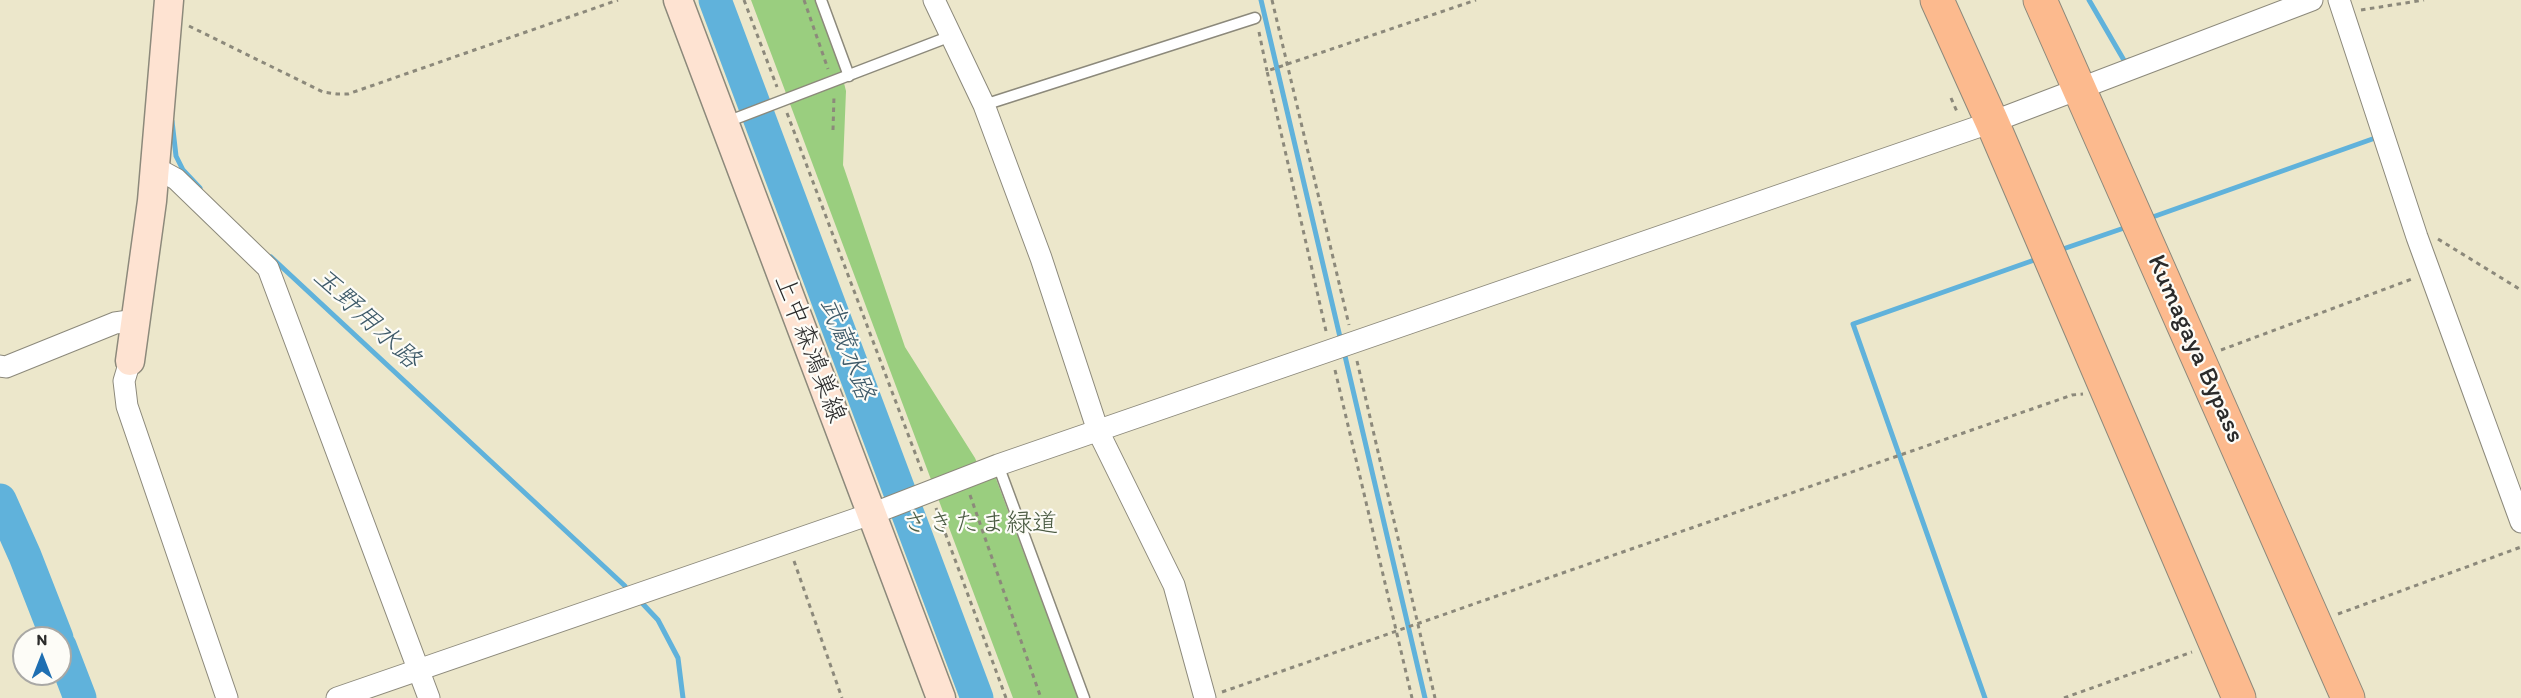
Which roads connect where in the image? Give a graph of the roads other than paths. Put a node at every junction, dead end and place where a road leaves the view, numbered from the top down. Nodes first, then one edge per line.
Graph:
1 (678, 0) edge
2 (821, 0) edge
3 (934, 0) edge
4 (1937, 0) edge
5 (2040, 0) edge
6 (2312, 0) edge
7 (2341, 6) edge
8 (168, 11) edge
9 (1255, 18) road end
10 (951, 36) junction
11 (849, 76) junction
12 (2080, 89) junction
13 (984, 105) junction
14 (732, 120) junction
15 (1992, 122) junction
16 (154, 167) junction
17 (136, 320) junction
18 (130, 361) joint
19 (0, 366) edge
20 (1098, 431) junction
21 (998, 465) junction
22 (879, 511) junction
23 (2521, 522) edge
24 (420, 670) junction
25 (227, 698) edge
26 (337, 698) edge
27 (429, 698) edge
28 (941, 698) edge
29 (1084, 698) edge
30 (1205, 698) edge
31 (2239, 698) edge
32 (2348, 698) edge

1 - 14 main road, 上中森鴻巣線
2 - 11 lane
3 - 10 street
4 - 15 highway
5 - 12 highway, Kumagaya Bypass
6 - 12 street
7 - 23 street
8 - 16 main road
9 - 13 lane
10 - 11 lane
10 - 13 street
11 - 14 lane
12 - 15 street
12 - 32 highway, Kumagaya Bypass
13 - 20 street
14 - 22 main road, 上中森鴻巣線
15 - 20 street
15 - 31 highway
16 - 17 main road
16 - 24 street
17 - 18 main road
17 - 19 street
18 - 25 street
20 - 21 street
20 - 30 street
21 - 22 street
21 - 29 lane
22 - 24 street
22 - 28 main road, 上中森鴻巣線
24 - 26 street
24 - 27 street

